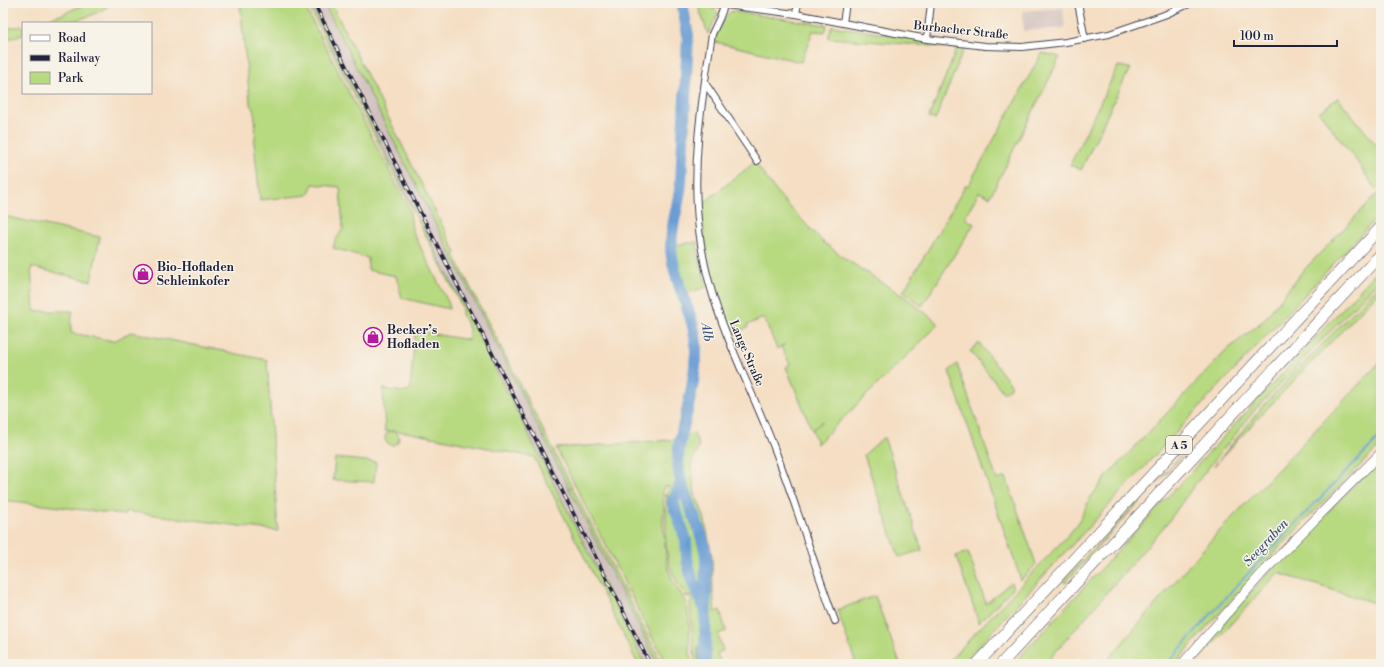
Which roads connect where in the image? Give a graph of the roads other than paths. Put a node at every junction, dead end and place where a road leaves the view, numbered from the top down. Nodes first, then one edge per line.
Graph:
1 (710, 3) edge
2 (798, 3) edge
3 (846, 3) edge
4 (931, 3) edge
5 (1078, 3) edge
6 (1191, 3) edge
7 (725, 4) edge
8 (796, 14) junction
9 (843, 23) junction
10 (927, 38) junction
11 (1085, 39) junction
12 (705, 83) junction
13 (757, 161) dead end
14 (1381, 227) edge
15 (1381, 254) edge
16 (1381, 453) edge
17 (835, 621) dead end
18 (976, 664) edge
19 (1001, 664) edge
20 (1182, 664) edge

1 - 7 street
2 - 8 street
3 - 9 street
4 - 10 street
5 - 11 street
6 - 11 street, Burbacher Straße
7 - 8 street, Burbacher Straße
7 - 12 street, Lange Straße
8 - 9 street, Burbacher Straße
9 - 10 street, Burbacher Straße
10 - 11 street, Burbacher Straße
12 - 13 street
12 - 17 street, Lange Straße
14 - 18 highway, A 5
15 - 19 highway, A 5
16 - 20 main road

